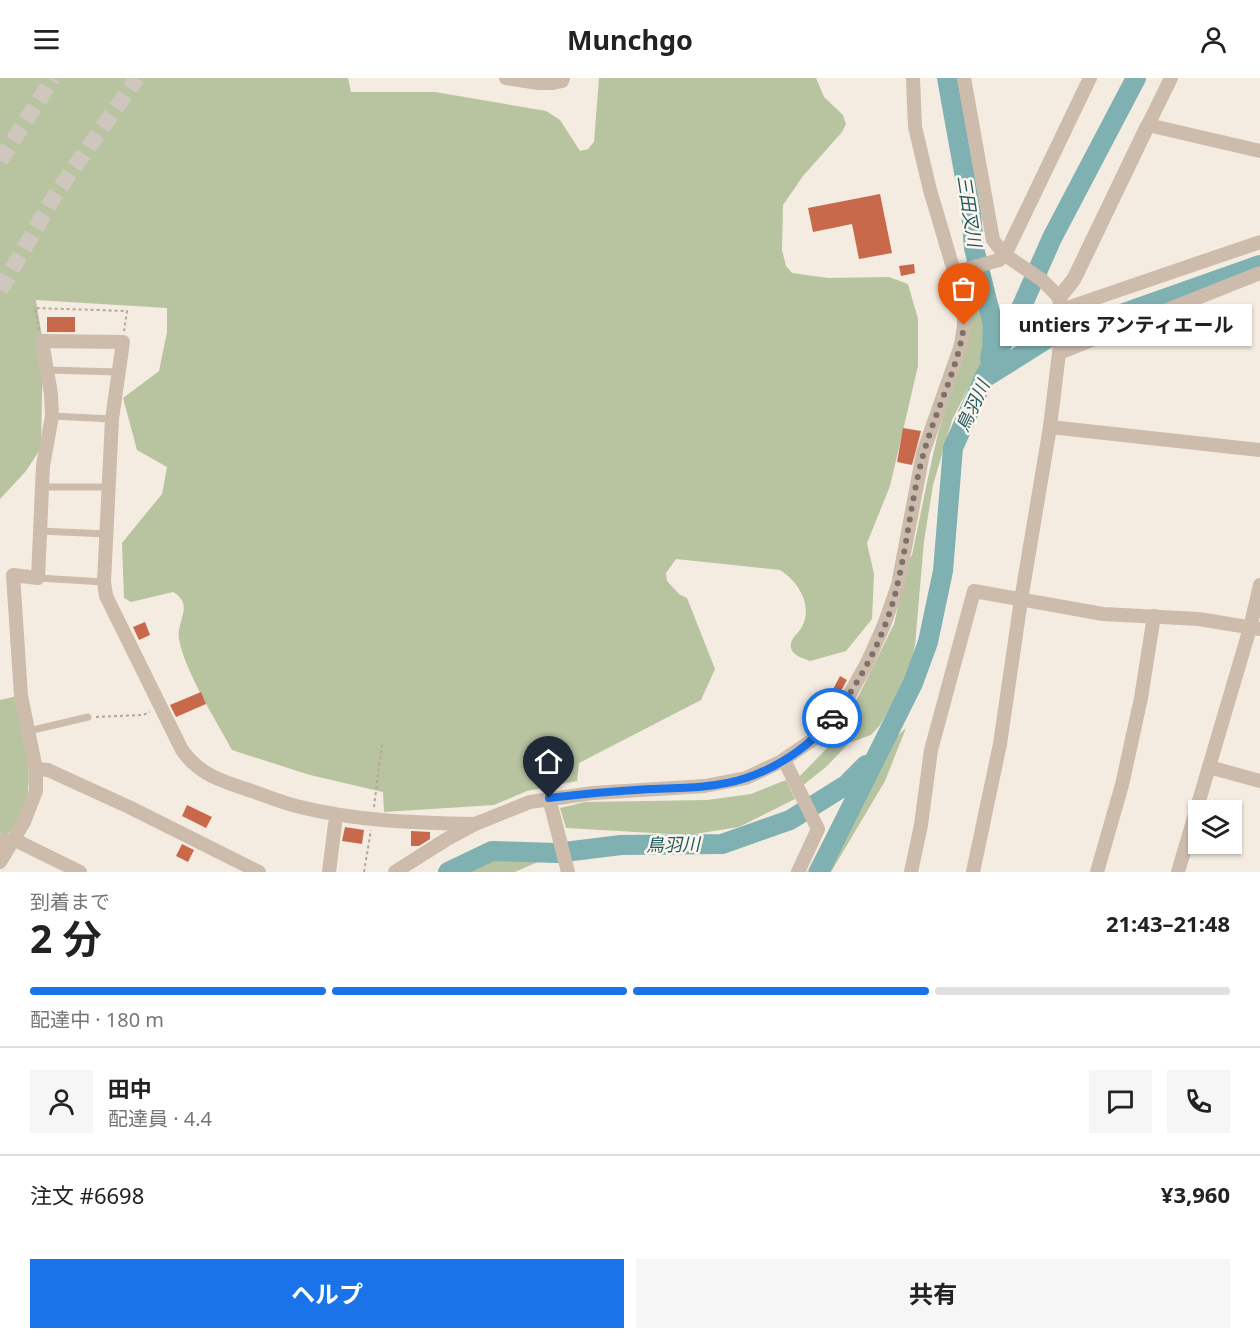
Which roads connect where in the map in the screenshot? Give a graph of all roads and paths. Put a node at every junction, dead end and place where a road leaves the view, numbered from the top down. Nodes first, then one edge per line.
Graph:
1 (506, 78) edge
2 (563, 78) edge
3 (913, 78) edge
4 (964, 78) edge
5 (1090, 78) edge
6 (1171, 78) edge
7 (1148, 124) junction
8 (1260, 151) edge
9 (1260, 242) edge
10 (1006, 259) junction
11 (956, 272) junction
12 (1260, 273) edge
13 (1059, 304) junction
14 (42, 341) junction
15 (123, 342) junction
16 (1059, 350) junction
17 (47, 370) junction
18 (118, 372) junction
19 (52, 416) junction
20 (112, 419) junction
21 (1050, 427) junction
22 (1260, 450) edge
23 (41, 487) junction
24 (109, 488) junction
25 (40, 531) junction
26 (107, 534) junction
27 (38, 578) junction
28 (104, 582) junction
29 (1260, 585) edge
30 (1021, 600) junction
31 (1154, 616) junction
32 (1255, 629) edge
33 (160, 706) junction
34 (88, 717) joint
35 (29, 730) junction
36 (382, 744) dead end
37 (784, 760) junction
38 (1209, 767) junction
39 (36, 768) junction
40 (1260, 781) edge
41 (549, 800) junction
42 (372, 819) junction
43 (335, 824) dead end
44 (475, 824) junction
45 (15, 840) junction
46 (0, 841) edge
47 (0, 862) edge
48 (566, 867) edge
49 (80, 872) edge
50 (259, 872) edge
51 (329, 872) edge
52 (364, 872) edge
53 (395, 872) edge
54 (798, 872) edge
55 (911, 872) edge
56 (972, 872) edge
57 (1097, 872) edge
58 (1178, 872) edge

1 - 2 street
3 - 11 street
4 - 10 street
5 - 10 street
6 - 7 street
7 - 8 street
7 - 13 street
9 - 13 street
10 - 11 street
10 - 13 street
11 - 37 street
12 - 16 street
13 - 16 street
14 - 15 street
14 - 15 path
14 - 17 street
15 - 18 street
16 - 21 street
17 - 18 lane
17 - 19 street
18 - 20 street
19 - 20 lane
19 - 23 street
20 - 24 street
21 - 22 street
21 - 30 street
23 - 24 lane
23 - 25 street
24 - 26 street
25 - 26 lane
25 - 27 street
26 - 28 street
27 - 28 lane
27 - 35 street
28 - 33 street
29 - 32 street
30 - 31 street
30 - 55 street
30 - 56 street
31 - 32 street
31 - 57 street
32 - 38 street
33 - 34 path
33 - 42 street
34 - 35 lane
35 - 39 street
36 - 42 path
37 - 41 street
37 - 54 street
38 - 40 street
38 - 58 street
39 - 45 street
39 - 50 street
41 - 44 street
41 - 48 street
42 - 44 street
42 - 52 path
43 - 51 street
44 - 53 street
45 - 46 street
45 - 47 street
45 - 49 street

